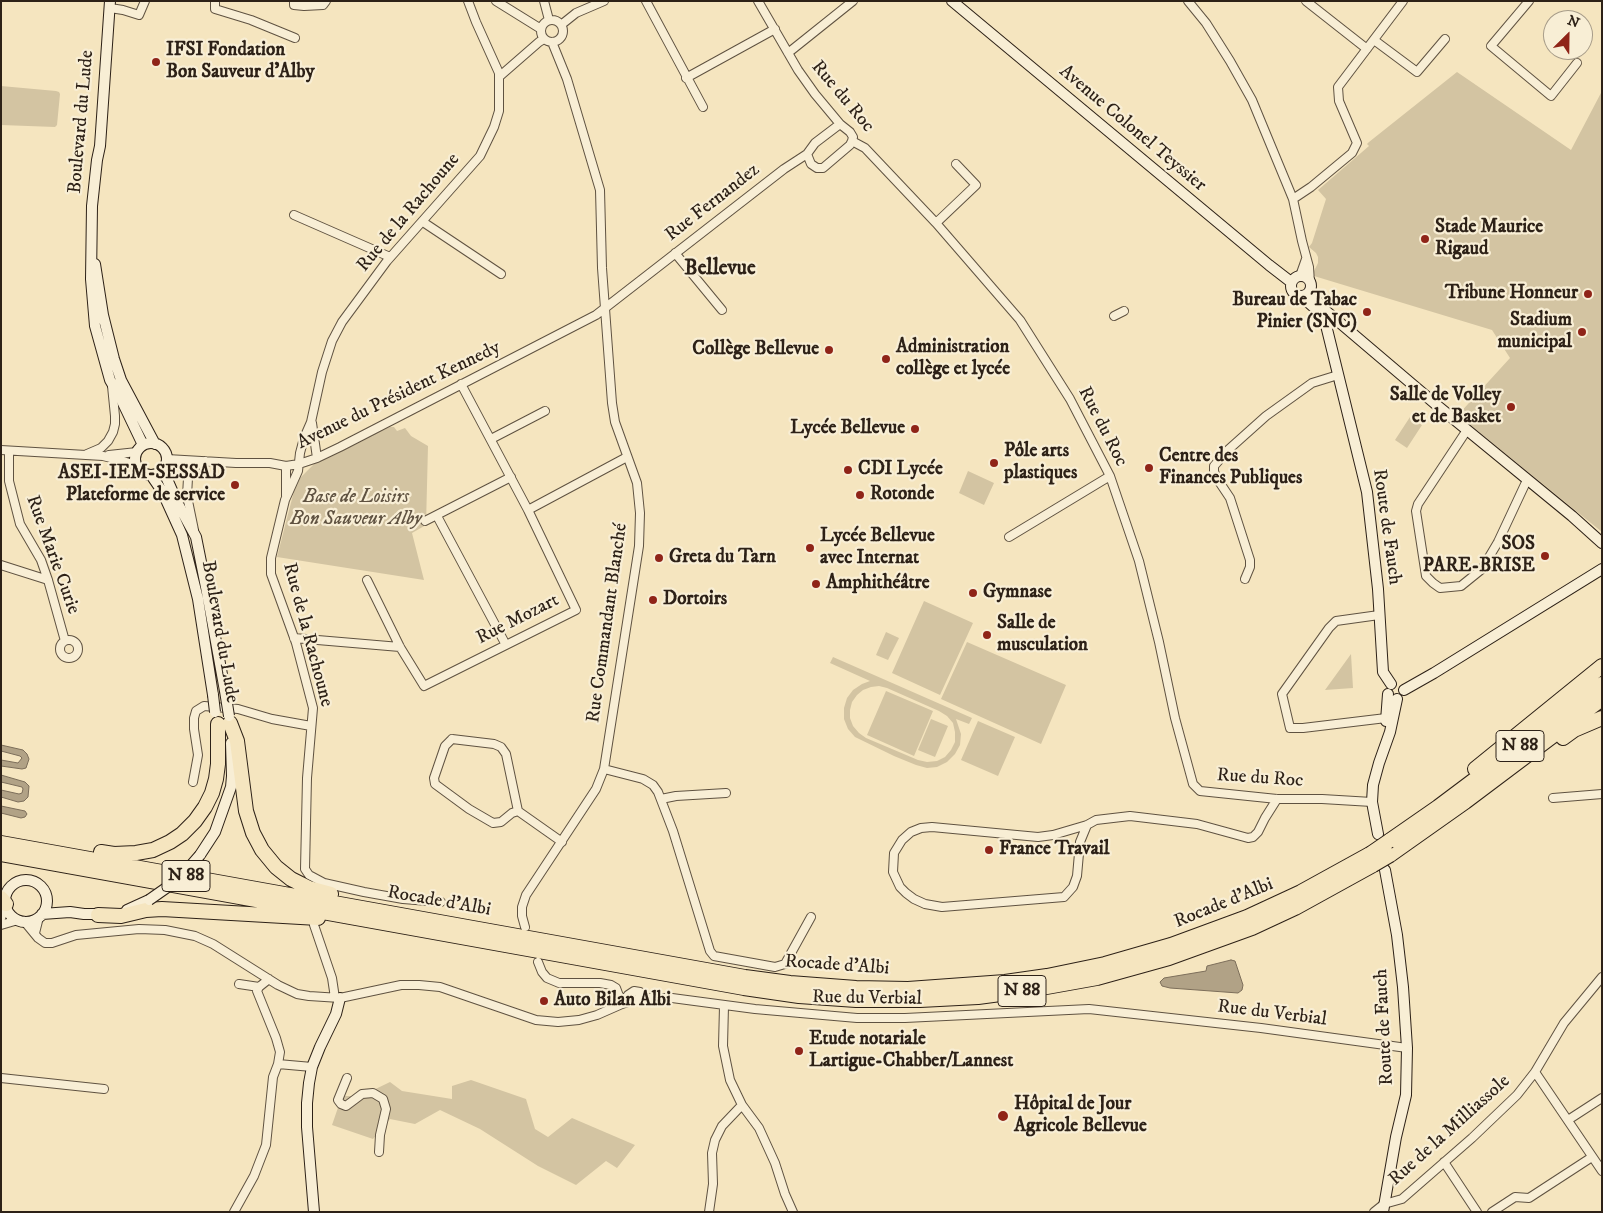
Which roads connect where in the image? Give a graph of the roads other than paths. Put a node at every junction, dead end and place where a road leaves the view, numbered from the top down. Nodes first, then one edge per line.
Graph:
1 (145, 1) edge
2 (215, 1) edge
3 (294, 1) edge
4 (326, 1) edge
5 (468, 1) edge
6 (496, 1) edge
7 (544, 1) edge
8 (604, 1) edge
9 (646, 1) edge
10 (758, 1) edge
11 (853, 1) edge
12 (952, 1) edge
13 (1188, 1) edge
14 (1306, 1) edge
15 (1403, 1) edge
16 (1529, 1) edge
17 (110, 5) edge
18 (549, 20) junction
19 (562, 25) junction
20 (541, 29) junction
21 (775, 29) junction
22 (295, 38) dead end
23 (1445, 38) dead end
24 (544, 39) junction
25 (1374, 40) junction
26 (552, 42) junction
27 (1367, 49) junction
28 (788, 53) junction
29 (1577, 63) dead end
30 (500, 76) junction
31 (686, 78) junction
32 (703, 107) dead end
33 (840, 124) junction
34 (852, 141) junction
35 (807, 154) junction
36 (956, 164) dead end
37 (1294, 199) junction
38 (294, 215) dead end
39 (423, 222) junction
40 (936, 223) junction
41 (92, 246) junction
42 (675, 253) junction
43 (390, 257) junction
44 (1306, 257) junction
45 (501, 274) dead end
46 (1296, 279) junction
47 (1307, 290) junction
48 (605, 309) junction
49 (722, 310) dead end
50 (1124, 311) dead end
51 (1114, 316) dead end
52 (1324, 317) junction
53 (1342, 324) junction
54 (1338, 375) junction
55 (112, 384) junction
56 (461, 384) junction
57 (545, 411) dead end
58 (311, 422) junction
59 (1467, 430) junction
60 (491, 439) junction
61 (155, 444) junction
62 (140, 449) junction
63 (5, 451) edge
64 (83, 455) junction
65 (102, 456) junction
66 (627, 457) junction
67 (317, 458) junction
68 (167, 459) junction
69 (205, 460) junction
70 (298, 464) junction
71 (136, 466) junction
72 (286, 466) junction
73 (163, 470) junction
74 (151, 475) junction
75 (1110, 476) junction
76 (511, 477) junction
77 (1528, 480) junction
78 (285, 500) junction
79 (528, 510) junction
80 (437, 516) junction
81 (425, 521) dead end
82 (196, 537) junction
83 (1009, 538) dead end
84 (1602, 543) edge
85 (1, 565) edge
86 (1599, 571) edge
87 (1245, 578) dead end
88 (48, 580) junction
89 (367, 580) dead end
90 (1379, 615) junction
91 (294, 638) junction
92 (65, 641) dead end
93 (506, 645) junction
94 (400, 647) junction
95 (1602, 666) edge
96 (1602, 684) edge
97 (1392, 692) junction
98 (1602, 699) edge
99 (1386, 718) junction
100 (1602, 718) edge
101 (223, 719) junction
102 (311, 726) junction
103 (1383, 749) junction
104 (1525, 756) junction
105 (604, 769) junction
106 (193, 782) dead end
107 (726, 793) dead end
108 (1602, 794) edge
109 (1553, 798) dead end
110 (661, 799) junction
111 (1277, 799) junction
112 (1372, 802) junction
113 (1438, 807) junction
114 (518, 811) junction
115 (1087, 825) junction
116 (1, 836) edge
117 (562, 842) junction
118 (1, 843) edge
119 (1386, 843) junction
120 (1, 854) edge
121 (1376, 863) junction
122 (46, 893) junction
123 (441, 902) dead end
124 (4, 903) edge
125 (371, 909) junction
126 (70, 912) junction
127 (98, 915) junction
128 (41, 916) junction
129 (811, 917) dead end
130 (1, 918) edge
131 (357, 918) junction
132 (21, 921) junction
133 (1, 925) edge
134 (314, 926) dead end
135 (525, 927) dead end
136 (35, 933) junction
137 (538, 962) dead end
138 (1602, 977) edge
139 (269, 979) junction
140 (239, 984) dead end
141 (259, 987) junction
142 (337, 998) junction
143 (622, 1004) junction
144 (724, 1006) junction
145 (1407, 1048) junction
146 (278, 1064) junction
147 (312, 1067) junction
148 (1535, 1072) junction
149 (1, 1078) edge
150 (347, 1078) dead end
151 (104, 1089) dead end
152 (1602, 1098) edge
153 (742, 1105) junction
154 (1568, 1120) junction
155 (379, 1152) dead end
156 (1592, 1157) junction
157 (1444, 1162) junction
158 (1602, 1171) edge
159 (1384, 1208) edge
160 (234, 1212) edge
161 (314, 1212) edge
162 (709, 1212) edge
163 (793, 1212) edge
164 (1374, 1212) edge
165 (1478, 1212) edge
166 (1492, 1212) edge

1 - 17 street
2 - 22 street
3 - 4 street
5 - 30 street
6 - 20 street
7 - 18 street
8 - 19 street
9 - 31 street
10 - 21 street, Rue du Roc
11 - 28 street
12 - 46 main road, Avenue Colonel Teyssier
13 - 37 street
14 - 27 street
15 - 25 street
16 - 29 street
17 - 41 main road, Boulevard du Lude
18 - 19 street
18 - 20 street
19 - 26 street
20 - 24 street
21 - 28 street, Rue du Roc
21 - 31 street
23 - 25 street
24 - 26 street
24 - 30 street
25 - 27 street
26 - 48 street, Rue Commandant Blanché
27 - 37 street
28 - 33 street, Rue du Roc
30 - 39 street, Rue de la Rachoune
31 - 32 street
33 - 34 street, Rue du Roc
33 - 35 street, Rue Fernandez
34 - 35 street
34 - 40 street, Rue du Roc
35 - 42 street, Rue Fernandez
36 - 40 street
37 - 44 street
38 - 43 street
39 - 43 street, Rue de la Rachoune
39 - 45 street
40 - 75 street, Rue du Roc
41 - 55 main road, Boulevard du Lude
41 - 61 main road, Boulevard du Lude
42 - 48 street, Rue Fernandez
42 - 49 street
43 - 58 street, Rue de la Rachoune
44 - 46 street
44 - 47 street
46 - 47 main road
46 - 47 main road
47 - 52 main road
47 - 53 main road
48 - 56 street, Avenue du Président Kennedy
48 - 66 street, Rue Commandant Blanché
50 - 51 street
52 - 53 main road
52 - 54 main road, Route de Fauch
53 - 59 main road
54 - 87 street
54 - 90 main road, Route de Fauch
55 - 62 main road, Boulevard du Lude
55 - 64 street
56 - 60 street
56 - 67 street, Avenue du Président Kennedy
57 - 60 street
58 - 67 street, Rue de la Rachoune
58 - 70 street, Rue de la Rachoune
59 - 77 main road
59 - 77 street
60 - 76 street
61 - 62 main road
61 - 68 main road
62 - 65 street
62 - 71 main road
63 - 64 street
63 - 88 street, Rue Marie Curie
64 - 65 street
65 - 71 street
66 - 79 street
66 - 105 street, Rue Commandant Blanché
67 - 70 street, Avenue du Président Kennedy
68 - 69 street, Avenue du Président Kennedy
68 - 73 main road
69 - 72 street, Avenue du Président Kennedy
69 - 82 street, Boulevard du Lude
70 - 72 street, Avenue du Président Kennedy
70 - 78 street, Rue de la Rachoune
71 - 74 main road
72 - 78 street
73 - 74 main road
73 - 82 main road, Boulevard du Lude
74 - 101 main road, Boulevard du Lude, bridge
75 - 83 street
75 - 111 street, Rue du Roc
76 - 79 street
76 - 80 street
77 - 84 main road
78 - 91 street, Rue de la Rachoune
79 - 93 street, Rue Mozart
80 - 81 street
80 - 93 street
82 - 101 main road, Boulevard du Lude, bridge
85 - 88 street
86 - 97 main road
88 - 92 street, Rue Marie Curie
89 - 94 street, Rue Mozart
90 - 97 main road, Route de Fauch
90 - 99 street
91 - 94 street
91 - 102 street, Rue de la Rachoune
93 - 94 street, Rue Mozart
95 - 113 highway
96 - 113 highway, Rocade d'Albi / N 88
97 - 99 main road, Route de Fauch
97 - 103 main road, Route de Fauch
98 - 104 highway, Rocade d'Albi / N 88
99 - 103 main road, Route de Fauch
100 - 104 highway
101 - 116 highway
101 - 125 highway
101 - 127 main road, Boulevard du Lude, bridge
102 - 106 street
102 - 123 street, Rue de la Rachoune
103 - 112 main road, Route de Fauch
104 - 119 highway, Rocade d'Albi / N 88
105 - 110 street
105 - 117 street, Rue Commandant Blanché
107 - 110 street
108 - 109 street
110 - 129 street
111 - 112 street, Rue du Roc
111 - 115 street
112 - 119 main road, Route de Fauch
113 - 119 highway, Rocade d'Albi / N 88
114 - 114 street
114 - 117 street
115 - 115 street
117 - 135 street, Rue Commandant Blanché
118 - 125 highway, Rocade d'Albi / N 88
119 - 121 highway, Rocade d'Albi / N 88, bridge
120 - 131 highway, Rocade d'Albi / N 88
121 - 125 highway, Rocade d'Albi / N 88
121 - 131 highway, Rocade d'Albi / N 88
121 - 145 main road, Route de Fauch
122 - 124 main road
122 - 126 main road
122 - 128 main road
124 - 130 street
124 - 132 main road
126 - 127 main road, Boulevard du Lude
126 - 128 main road, Boulevard du Lude
127 - 131 highway
128 - 132 main road
128 - 136 street
132 - 133 street
132 - 136 street, Rue du Verbial
134 - 142 street
136 - 139 street, Rue du Verbial
137 - 143 street
138 - 148 street, Rue de la Milliassole
139 - 141 street
139 - 142 street, Rue du Verbial
140 - 141 street
141 - 146 street
142 - 143 street, Rue du Verbial
142 - 147 main road
143 - 144 street, Rue du Verbial
144 - 145 street, Rue du Verbial
144 - 153 street
145 - 159 main road, Route de Fauch
146 - 147 street
146 - 160 street
147 - 161 main road
148 - 154 street
148 - 157 street, Rue de la Milliassole
149 - 151 street
150 - 155 street
152 - 154 street
153 - 162 street
153 - 163 street
154 - 156 street
156 - 158 street
156 - 166 street
157 - 159 street, Rue de la Milliassole
157 - 165 street
159 - 164 street, Rue de la Milliassole

